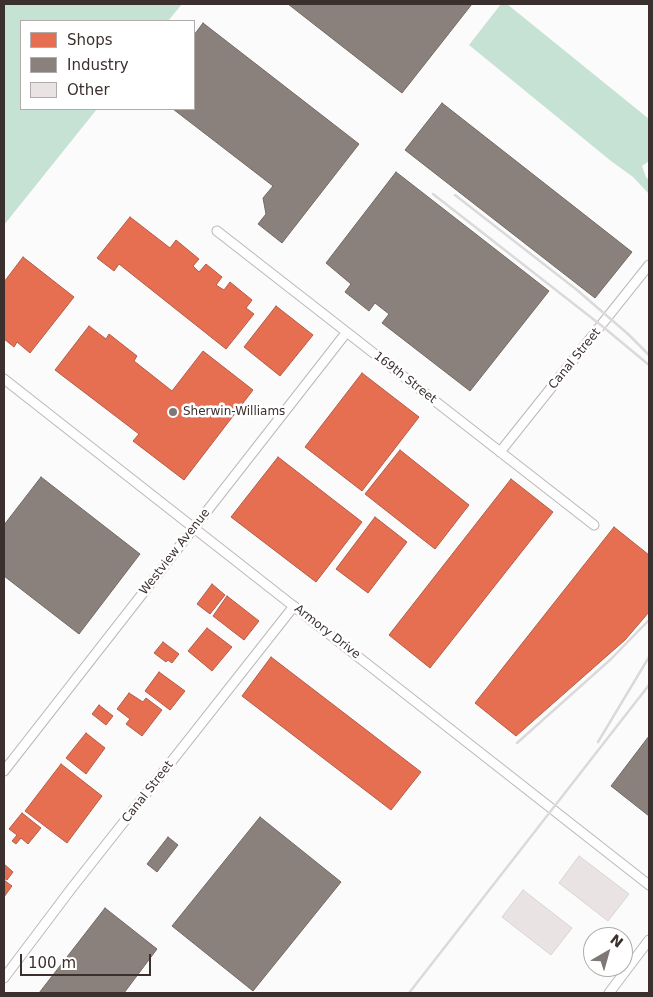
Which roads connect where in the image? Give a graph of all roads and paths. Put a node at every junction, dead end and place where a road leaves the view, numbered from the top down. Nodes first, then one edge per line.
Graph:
1 (217, 231) dead end
2 (649, 265) edge
3 (346, 333) junction
4 (4, 379) edge
5 (500, 452) junction
6 (594, 525) dead end
7 (194, 528) junction
8 (294, 606) junction
9 (4, 771) edge
10 (649, 885) edge
11 (649, 940) edge
12 (4, 978) edge
13 (608, 993) edge

1 - 3 street, 169th Street
2 - 5 street, Canal Street
3 - 5 street, 169th Street
3 - 7 street, Westview Avenue
4 - 7 street, Armory Drive
5 - 6 street, 169th Street
7 - 8 street, Armory Drive
7 - 9 street, Westview Avenue
8 - 10 street, Armory Drive
8 - 12 street, Canal Street
11 - 13 street

